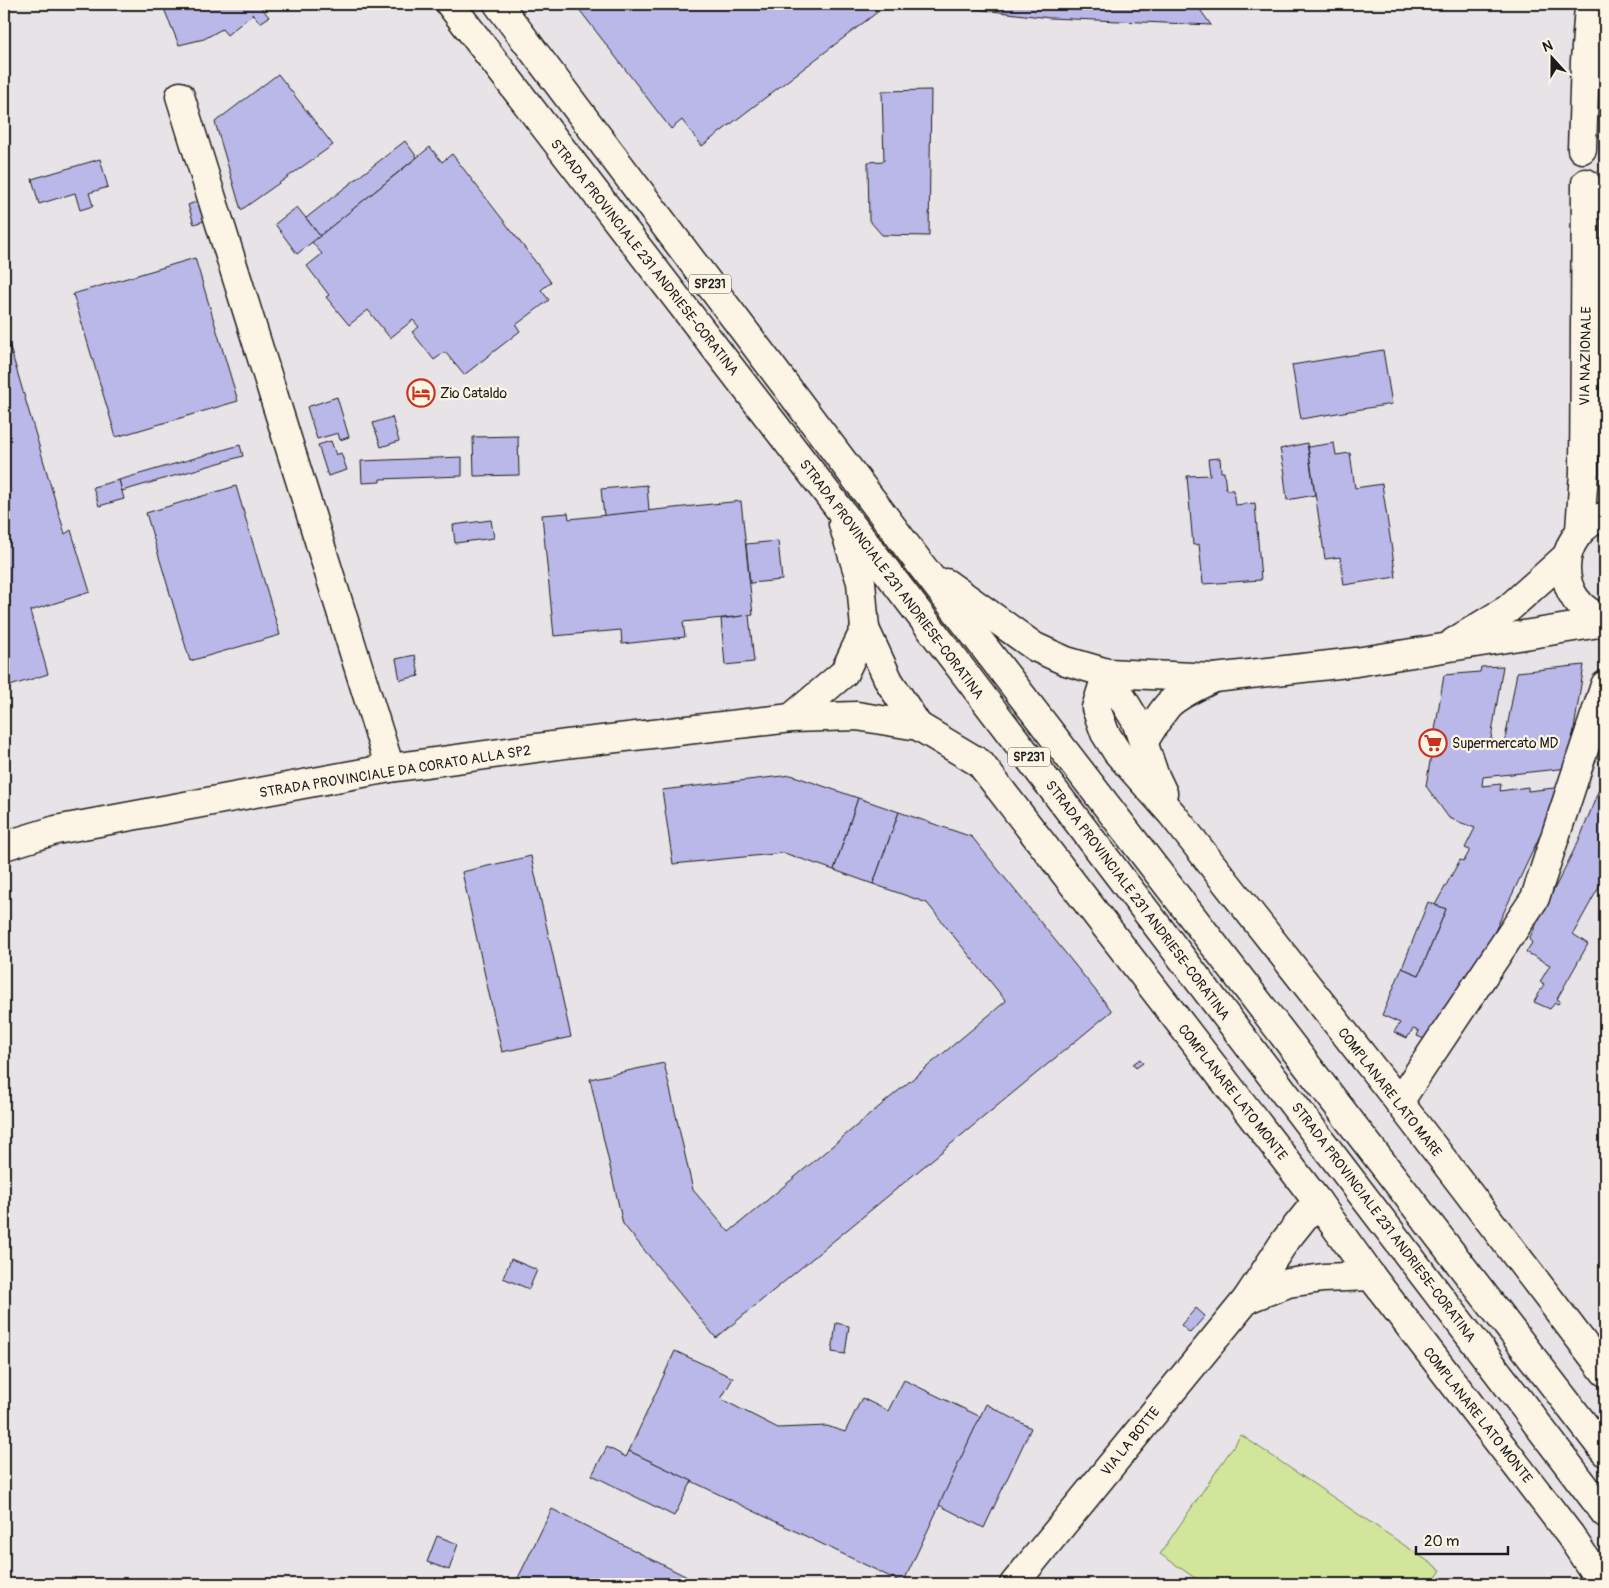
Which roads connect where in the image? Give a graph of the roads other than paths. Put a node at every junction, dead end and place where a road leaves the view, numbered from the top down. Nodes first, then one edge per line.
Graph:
1 (450, 4) edge
2 (498, 4) edge
3 (1589, 5) edge
4 (1605, 75) edge
5 (180, 96) dead end
6 (1605, 119) edge
7 (1582, 149) junction
8 (1596, 192) edge
9 (837, 506) junction
10 (1605, 516) edge
11 (1580, 530) junction
12 (1566, 556) junction
13 (921, 565) junction
14 (1605, 621) edge
15 (865, 629) junction
16 (1442, 649) junction
17 (1107, 673) junction
18 (1214, 678) junction
19 (1605, 685) edge
20 (791, 718) junction
21 (918, 726) junction
22 (1144, 741) junction
23 (390, 768) junction
24 (1172, 814) junction
25 (4, 846) edge
26 (1399, 1102) junction
27 (1317, 1201) junction
28 (1371, 1276) junction
29 (1246, 1299) junction
30 (1605, 1372) edge
31 (1605, 1452) edge
32 (1605, 1512) edge
33 (1014, 1584) edge
34 (1602, 1584) edge

1 - 9 main road, STRADA PROVINCIALE 231 ANDRIESE-CORATINA / SP231
2 - 13 main road, SP231
3 - 4 main road
3 - 7 main road
5 - 23 main road
6 - 7 main road
7 - 8 main road, VIA NAZIONALE
8 - 11 main road, VIA NAZIONALE
9 - 15 main road
9 - 32 main road, STRADA PROVINCIALE 231 ANDRIESE-CORATINA / SP231
10 - 11 main road
11 - 12 main road
12 - 14 main road
12 - 16 main road
13 - 17 main road
13 - 31 main road, SP231
14 - 16 main road
15 - 20 main road
15 - 21 main road
16 - 18 main road
17 - 18 main road
17 - 22 main road, COMPLANARE LATO MARE
17 - 24 main road, COMPLANARE LATO MARE
18 - 22 main road
19 - 26 main road
20 - 21 main road, COMPLANARE LATO MONTE
20 - 23 main road, STRADA PROVINCIALE DA CORATO ALLA SP2
21 - 27 main road, COMPLANARE LATO MONTE
22 - 24 main road, COMPLANARE LATO MARE
23 - 25 main road, STRADA PROVINCIALE DA CORATO ALLA SP2
24 - 26 main road, COMPLANARE LATO MARE
26 - 30 main road, COMPLANARE LATO MARE
27 - 28 main road, COMPLANARE LATO MONTE
27 - 29 main road, VIA LA BOTTE
28 - 29 main road
28 - 34 main road, COMPLANARE LATO MONTE
29 - 33 main road, VIA LA BOTTE

